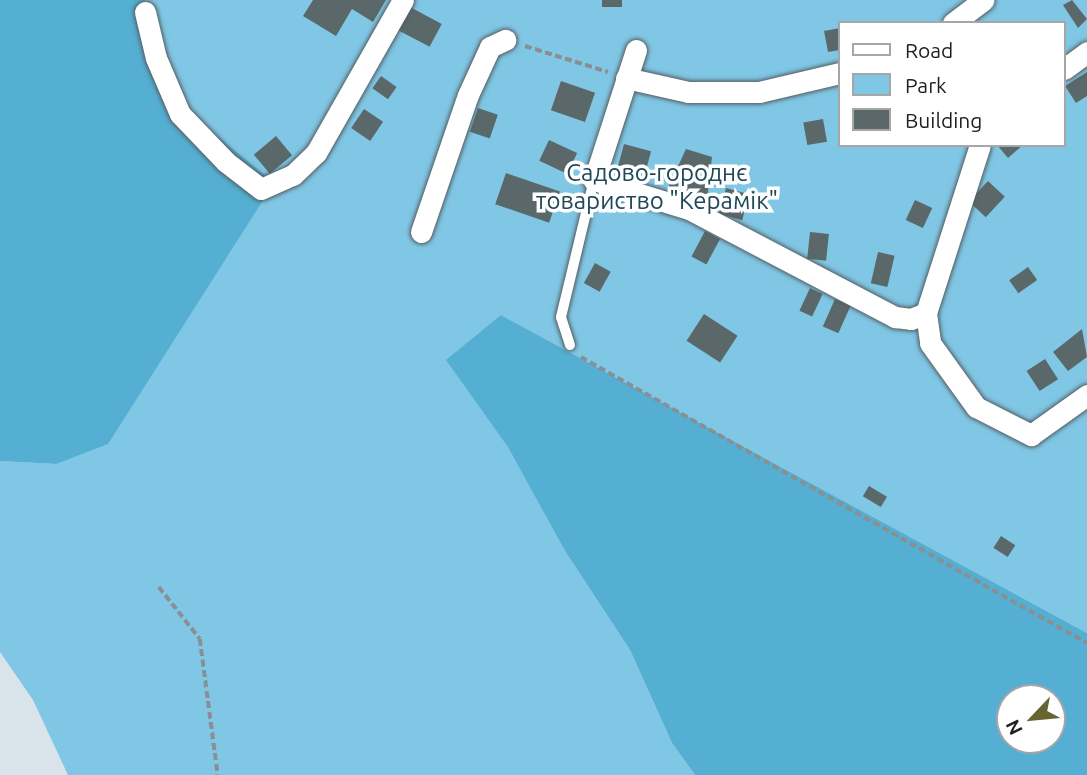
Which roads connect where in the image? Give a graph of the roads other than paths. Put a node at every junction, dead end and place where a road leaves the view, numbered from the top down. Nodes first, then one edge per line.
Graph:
1 (403, 0) edge
2 (983, 0) edge
3 (145, 12) dead end
4 (956, 21) edge
5 (505, 40) road end
6 (636, 50) dead end
7 (1087, 52) edge
8 (1066, 68) edge
9 (838, 73) edge
10 (626, 78) junction
11 (979, 147) edge
12 (594, 180) junction
13 (421, 232) dead end
14 (926, 313) junction
15 (570, 345) road end
16 (1087, 395) edge

1 - 3 street
2 - 4 street
5 - 13 street
6 - 10 street
7 - 8 street
9 - 10 street
10 - 12 street
11 - 14 street
12 - 14 street
12 - 15 lane
14 - 16 street

